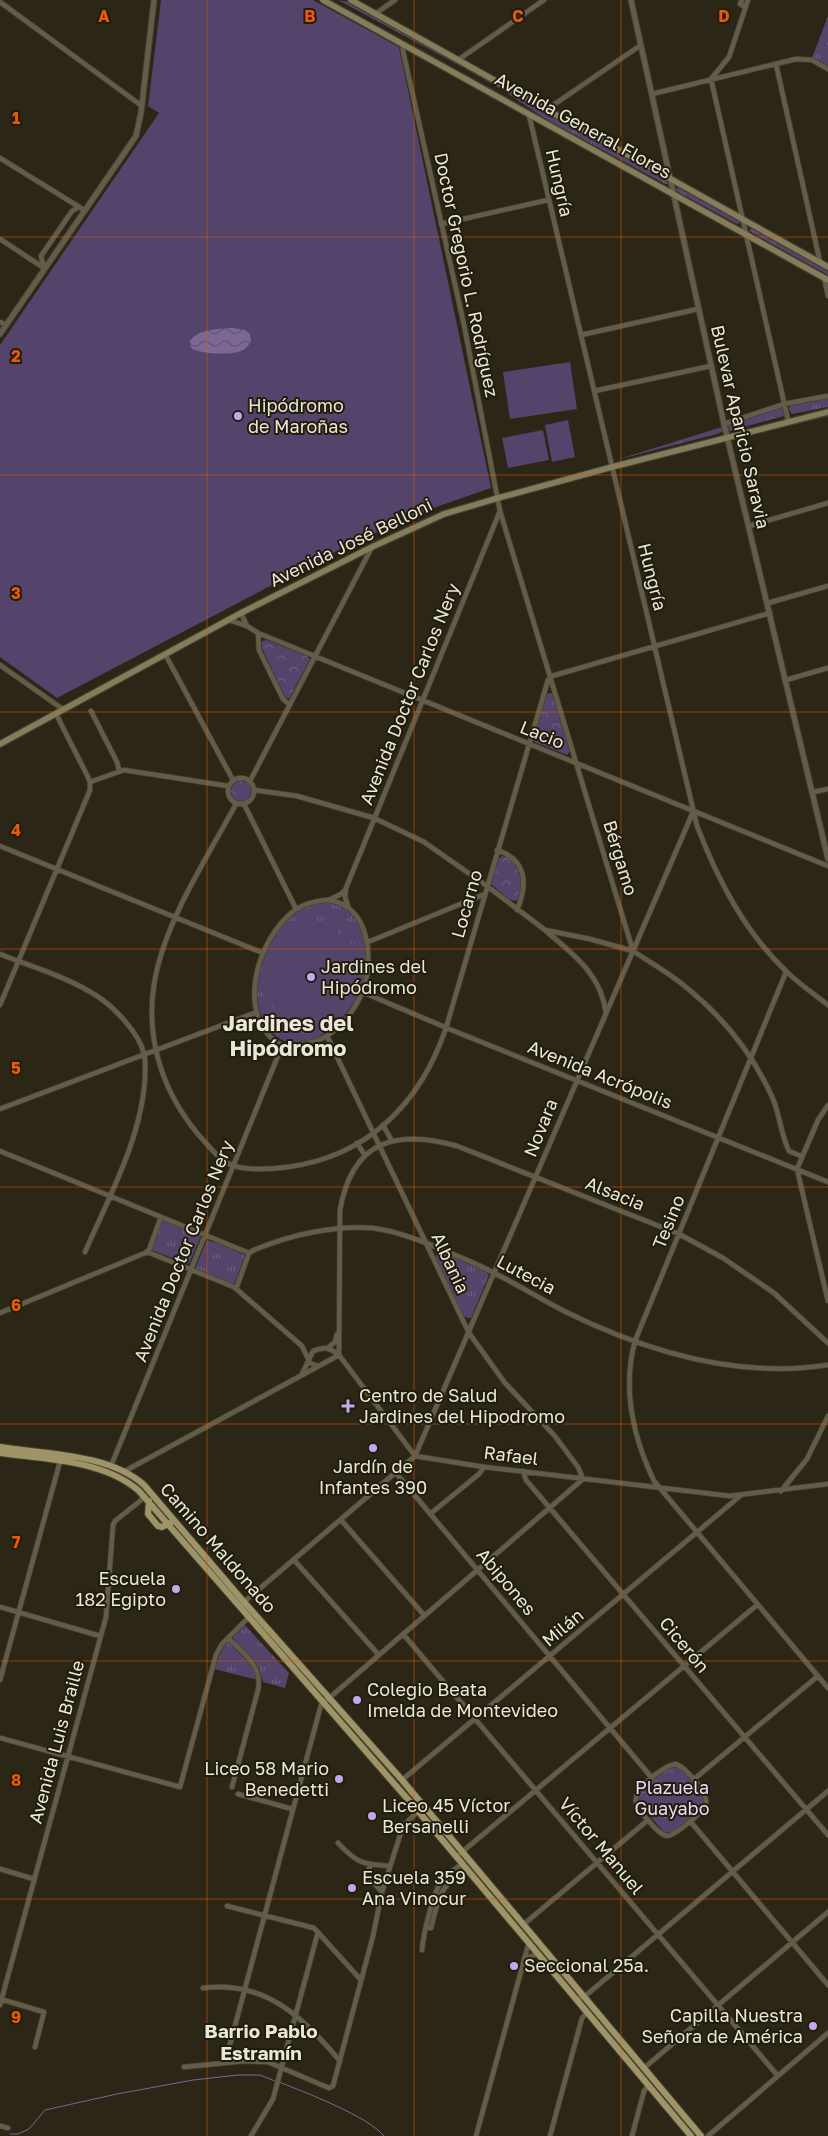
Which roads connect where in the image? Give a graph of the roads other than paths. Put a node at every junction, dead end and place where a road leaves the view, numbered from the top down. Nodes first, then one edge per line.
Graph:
1 (154, 0) edge
2 (323, 0) edge
3 (351, 0) edge
4 (395, 0) edge
5 (544, 0) edge
6 (631, 0) edge
7 (742, 0) edge
8 (748, 0) edge
9 (0, 2) edge
10 (745, 7) junction
11 (375, 14) junction
12 (403, 44) junction
13 (641, 45) junction
14 (458, 60) junction
15 (776, 64) junction
16 (828, 69) edge
17 (711, 79) junction
18 (652, 94) junction
19 (142, 106) junction
20 (546, 110) junction
21 (529, 114) junction
22 (0, 158) edge
23 (670, 180) junction
24 (673, 193) junction
25 (548, 200) junction
26 (79, 207) junction
27 (84, 210) junction
28 (742, 218) junction
29 (441, 224) junction
30 (746, 233) junction
31 (0, 239) edge
32 (820, 262) junction
33 (828, 267) edge
34 (44, 268) junction
35 (826, 278) edge
36 (828, 296) edge
37 (698, 310) junction
38 (0, 322) edge
39 (6, 325) junction
40 (0, 334) edge
41 (581, 335) junction
42 (711, 366) junction
43 (594, 391) junction
44 (828, 396) edge
45 (784, 404) junction
46 (828, 412) edge
47 (788, 420) junction
48 (724, 424) junction
49 (727, 436) junction
50 (612, 467) junction
51 (498, 498) junction
52 (828, 503) edge
53 (500, 511) junction
54 (750, 526) junction
55 (372, 546) junction
56 (828, 586) edge
57 (768, 603) junction
58 (241, 613) junction
59 (770, 613) junction
60 (228, 620) junction
61 (247, 626) junction
62 (258, 633) junction
63 (655, 646) junction
64 (165, 654) junction
65 (316, 657) junction
66 (0, 665) edge
67 (828, 668) edge
68 (552, 676) junction
69 (786, 680) junction
70 (422, 700) junction
71 (290, 705) junction
72 (64, 710) junction
73 (91, 711) dead end
74 (56, 714) junction
75 (0, 744) edge
76 (528, 745) junction
77 (578, 764) junction
78 (119, 770) junction
79 (233, 780) junction
80 (250, 781) junction
81 (90, 782) junction
82 (228, 786) junction
83 (828, 789) edge
84 (254, 790) junction
85 (813, 792) junction
86 (236, 804) junction
87 (244, 804) junction
88 (693, 811) junction
89 (374, 818) junction
90 (0, 846) edge
91 (497, 850) junction
92 (828, 859) edge
93 (828, 866) edge
94 (56, 870) junction
95 (487, 886) junction
96 (346, 888) junction
97 (485, 894) junction
98 (327, 900) junction
99 (348, 906) junction
100 (296, 909) junction
101 (517, 910) junction
102 (176, 919) junction
103 (545, 930) junction
104 (368, 942) junction
105 (633, 951) junction
106 (263, 953) junction
107 (0, 954) edge
108 (18, 961) junction
109 (786, 972) junction
110 (362, 992) junction
111 (0, 1005) edge
112 (828, 1005) edge
113 (257, 1012) junction
114 (606, 1013) junction
115 (446, 1028) junction
116 (328, 1036) junction
117 (282, 1046) junction
118 (155, 1050) junction
119 (144, 1054) junction
120 (751, 1059) junction
121 (576, 1080) junction
122 (828, 1105) edge
123 (0, 1109) edge
124 (383, 1125) junction
125 (373, 1132) junction
126 (719, 1138) junction
127 (392, 1140) junction
128 (357, 1142) junction
129 (379, 1145) junction
130 (0, 1151) edge
131 (364, 1154) junction
132 (801, 1156) junction
133 (233, 1166) junction
134 (797, 1170) junction
135 (536, 1177) junction
136 (828, 1182) edge
137 (109, 1195) junction
138 (161, 1217) junction
139 (340, 1228) junction
140 (204, 1234) junction
141 (679, 1234) junction
142 (425, 1242) junction
143 (85, 1252) dead end
144 (145, 1253) junction
145 (249, 1253) junction
146 (190, 1270) junction
147 (495, 1273) junction
148 (236, 1289) junction
149 (828, 1301) edge
150 (0, 1313) edge
151 (338, 1331) junction
152 (469, 1333) junction
153 (828, 1333) edge
154 (820, 1335) junction
155 (635, 1341) junction
156 (828, 1343) edge
157 (302, 1346) junction
158 (329, 1347) junction
159 (317, 1349) junction
160 (339, 1355) junction
161 (308, 1359) junction
162 (828, 1365) edge
163 (318, 1366) junction
164 (302, 1375) junction
165 (828, 1416) edge
166 (0, 1447) edge
167 (0, 1453) edge
168 (415, 1456) junction
169 (60, 1459) junction
170 (111, 1466) junction
171 (484, 1467) junction
172 (125, 1471) junction
173 (523, 1471) junction
174 (396, 1473) junction
175 (583, 1479) junction
176 (828, 1484) edge
177 (659, 1488) junction
178 (781, 1490) junction
179 (740, 1496) junction
180 (147, 1499) junction
181 (550, 1509) junction
182 (430, 1514) junction
183 (341, 1520) junction
184 (171, 1522) junction
185 (697, 1532) junction
186 (294, 1560) junction
187 (478, 1569) junction
188 (624, 1594) junction
189 (244, 1602) junction
190 (758, 1605) junction
191 (0, 1607) edge
192 (19, 1612) junction
193 (424, 1616) junction
194 (248, 1618) junction
195 (402, 1634) junction
196 (100, 1636) junction
197 (228, 1638) junction
198 (378, 1654) junction
199 (551, 1656) junction
200 (684, 1666) junction
201 (818, 1676) junction
202 (0, 1680) edge
203 (828, 1688) edge
204 (329, 1696) junction
205 (323, 1702) junction
206 (476, 1719) junction
207 (611, 1727) junction
208 (0, 1738) edge
209 (745, 1738) junction
210 (68, 1757) junction
211 (652, 1778) junction
212 (402, 1780) junction
213 (694, 1780) junction
214 (232, 1787) dead end
215 (536, 1790) junction
216 (828, 1791) edge
217 (238, 1794) dead end
218 (292, 1809) junction
219 (806, 1809) junction
220 (418, 1811) junction
221 (648, 1820) junction
222 (690, 1821) junction
223 (828, 1835) edge
224 (338, 1843) dead end
225 (462, 1852) junction
226 (456, 1857) junction
227 (598, 1863) junction
228 (371, 1865) junction
229 (390, 1866) junction
230 (464, 1867) junction
231 (0, 1870) edge
232 (732, 1871) junction
233 (34, 1879) junction
234 (382, 1892) junction
235 (227, 1906) dead end
236 (828, 1912) edge
237 (264, 1915) junction
238 (524, 1924) junction
239 (318, 1932) junction
240 (658, 1934) junction
241 (534, 1938) junction
242 (791, 1942) junction
243 (528, 1943) junction
244 (422, 1950) dead end
245 (537, 1954) junction
246 (524, 1959) junction
247 (362, 1980) junction
248 (828, 1985) edge
249 (203, 1988) dead end
250 (244, 1989) junction
251 (584, 1997) junction
252 (1, 1999) edge
253 (575, 1999) junction
254 (0, 2006) edge
255 (718, 2006) junction
256 (587, 2013) junction
257 (296, 2015) junction
258 (828, 2033) edge
259 (35, 2047) dead end
260 (340, 2061) junction
261 (225, 2063) junction
262 (281, 2066) junction
263 (184, 2067) dead end
264 (644, 2068) junction
265 (778, 2076) junction
266 (647, 2088) junction
267 (0, 2126) edge
268 (8, 2128) dead end
269 (250, 2136) edge
270 (476, 2136) edge
271 (550, 2136) edge
272 (632, 2136) edge
273 (691, 2136) edge
274 (701, 2136) edge
275 (708, 2136) edge

1 - 19 street
2 - 12 main road, Avenida General Flores
3 - 11 main road, Avenida General Flores
4 - 11 street
5 - 14 street
6 - 13 street, Bulevar Aparicio Saravia
7 - 10 street
8 - 10 street
9 - 19 street
10 - 17 street
11 - 14 main road, Avenida General Flores
12 - 21 main road, Avenida General Flores
12 - 29 street, Doctor Gregorio L. Rodríguez
13 - 18 street, Bulevar Aparicio Saravia
13 - 20 street
14 - 20 main road, Avenida General Flores
15 - 16 street
15 - 17 street
15 - 32 street
17 - 18 street
17 - 28 street
18 - 23 street, Bulevar Aparicio Saravia
19 - 27 street
20 - 23 main road, Avenida General Flores
21 - 24 main road, Avenida General Flores
21 - 25 street, Hungría
22 - 26 street
23 - 24 street, Bulevar Aparicio Saravia
23 - 28 main road, Avenida General Flores
24 - 30 main road, Avenida General Flores
24 - 37 street, Bulevar Aparicio Saravia
25 - 29 street
25 - 41 street, Hungría
26 - 27 street
26 - 34 street
27 - 34 street
28 - 30 street
28 - 32 main road, Avenida General Flores
29 - 51 street, Doctor Gregorio L. Rodríguez
30 - 35 main road, Avenida General Flores
30 - 45 street
31 - 34 street
32 - 33 main road, Avenida General Flores
34 - 39 street
35 - 36 street
37 - 41 street
37 - 42 street, Bulevar Aparicio Saravia
38 - 39 street
39 - 40 street
41 - 43 street, Hungría
42 - 43 street
42 - 48 street, Bulevar Aparicio Saravia
43 - 50 street, Hungría
44 - 45 street
45 - 47 street
45 - 48 street
46 - 47 main road, Avenida José Belloni
47 - 49 main road, Avenida José Belloni
48 - 49 street, Bulevar Aparicio Saravia
49 - 50 main road, Avenida José Belloni
49 - 54 street, Bulevar Aparicio Saravia
50 - 51 main road, Avenida José Belloni
50 - 63 street, Hungría
51 - 53 street, Doctor Gregorio L. Rodríguez
51 - 55 main road, Avenida José Belloni
52 - 54 street
53 - 68 street, Bérgamo
53 - 70 street, Avenida Doctor Carlos Nery
54 - 57 street, Bulevar Aparicio Saravia
55 - 58 main road, Avenida José Belloni
55 - 65 street
56 - 57 street
57 - 59 street, Bulevar Aparicio Saravia
58 - 60 main road, Avenida José Belloni
58 - 61 street
59 - 63 street
59 - 69 street, Bulevar Aparicio Saravia
60 - 61 street, Lacio
60 - 64 main road, Avenida José Belloni
61 - 62 street, Lacio
62 - 65 street, Lacio
62 - 71 street
63 - 68 street
63 - 88 street, Hungría
64 - 72 main road, Avenida José Belloni
64 - 79 street
65 - 70 street, Lacio
65 - 71 street
66 - 72 street
67 - 69 street
68 - 76 street, Locarno
68 - 77 street, Bérgamo
69 - 85 street, Bulevar Aparicio Saravia
70 - 76 street, Lacio
70 - 89 street, Avenida Doctor Carlos Nery
71 - 80 street
72 - 74 main road, Avenida José Belloni
73 - 78 street
74 - 75 main road, Avenida José Belloni
74 - 81 street
76 - 77 street, Lacio
76 - 91 street, Locarno
77 - 88 street, Lacio
77 - 105 street, Bérgamo
78 - 81 street
78 - 82 street
79 - 80 street
79 - 82 street
80 - 84 street
81 - 94 street
82 - 86 street
83 - 85 street
84 - 87 street
84 - 89 street
85 - 92 street, Bulevar Aparicio Saravia
86 - 87 street
86 - 102 street
87 - 100 street
88 - 93 street, Lacio
88 - 105 street, Novara
88 - 109 street, Hungría
89 - 95 street
89 - 96 street, Avenida Doctor Carlos Nery
90 - 94 street
91 - 95 street, Locarno
91 - 101 street
94 - 102 street
94 - 108 street
95 - 97 street, Locarno
95 - 101 street
96 - 98 street
96 - 99 street, Avenida Doctor Carlos Nery
97 - 104 street
97 - 115 street, Locarno
98 - 99 street
98 - 100 street
99 - 104 street, Avenida Doctor Carlos Nery
100 - 106 street
101 - 103 street
102 - 106 street
102 - 118 street
103 - 105 street
103 - 114 street
104 - 110 street, Avenida Doctor Carlos Nery
105 - 114 street, Novara
105 - 120 street
106 - 113 street
107 - 108 street
108 - 111 street
108 - 119 street
109 - 112 street, Hungría
109 - 120 street, Tesino
110 - 115 street, Avenida Acrópolis
110 - 116 street, Avenida Doctor Carlos Nery
113 - 117 street
113 - 118 street
114 - 121 street, Novara
115 - 121 street, Avenida Acrópolis
115 - 124 street, Locarno
116 - 117 street, Avenida Doctor Carlos Nery
116 - 125 street, Albania
117 - 133 street, Avenida Doctor Carlos Nery
118 - 119 street
118 - 133 street
119 - 123 street
119 - 137 street
120 - 126 street, Tesino
120 - 132 street
121 - 126 street, Avenida Acrópolis
121 - 135 street, Novara
122 - 132 street
124 - 125 street, Locarno
124 - 127 street
125 - 128 street
125 - 129 street, Albania
126 - 134 street, Avenida Acrópolis
126 - 141 street, Tesino
127 - 129 street, Alsacia
127 - 135 street, Alsacia
128 - 131 street
128 - 133 street
129 - 131 street, Alsacia
129 - 142 street, Albania
130 - 137 street
131 - 139 street
132 - 134 street
133 - 140 street, Avenida Doctor Carlos Nery
134 - 136 street, Avenida Acrópolis
134 - 149 street
135 - 141 street, Alsacia
135 - 147 street, Novara
137 - 138 street
137 - 143 street
138 - 140 street
138 - 144 street
139 - 142 street, Lutecia
139 - 145 street, Lutecia
139 - 151 street
140 - 145 street
140 - 146 street, Avenida Doctor Carlos Nery
141 - 154 street, Alsacia
141 - 155 street, Tesino
142 - 147 street, Lutecia
142 - 152 street, Albania
144 - 146 street
144 - 150 street
145 - 148 street
146 - 148 street
146 - 170 street, Avenida Doctor Carlos Nery
147 - 152 street, Novara
147 - 155 street, Lutecia
148 - 157 street
151 - 158 street
151 - 160 street
152 - 168 street, Novara
152 - 175 street, Albania
153 - 154 street
154 - 156 street, Alsacia
155 - 162 street, Lutecia
155 - 177 street, Tesino
157 - 159 street
157 - 161 street
158 - 159 street
158 - 160 street
159 - 161 street
160 - 163 street
160 - 168 street
161 - 163 street
161 - 164 street
163 - 164 street
164 - 172 street
165 - 178 street
166 - 169 main road, Camino Maldonado
167 - 169 main road, Camino Maldonado
168 - 171 street, Rafael
168 - 174 street
169 - 170 main road, Camino Maldonado
169 - 180 main road, Camino Maldonado
169 - 192 street
170 - 172 main road, Camino Maldonado
171 - 173 street, Rafael
171 - 182 street
172 - 184 main road, Camino Maldonado
173 - 175 street, Rafael
173 - 181 street, Cicerón
174 - 182 street, Abipones
174 - 183 street
175 - 177 street, Rafael
175 - 181 street
176 - 178 street, Rafael
177 - 179 street, Rafael
177 - 185 street, Tesino
178 - 179 street, Rafael
179 - 185 street, Milán
180 - 184 main road
180 - 196 street, Avenida Luis Braille
181 - 187 street
181 - 188 street, Cicerón
182 - 187 street, Abipones
183 - 186 street
183 - 193 street
184 - 189 main road, Camino Maldonado
184 - 194 main road, Camino Maldonado
185 - 188 street, Milán
185 - 190 street, Tesino
186 - 189 street
186 - 198 street
187 - 193 street
187 - 199 street, Abipones
188 - 199 street, Milán
188 - 200 street, Cicerón
189 - 204 main road, Camino Maldonado
190 - 200 street
190 - 201 street, Tesino
191 - 192 street
192 - 196 street
192 - 202 street
193 - 195 street
194 - 197 street
194 - 205 main road, Camino Maldonado
195 - 198 street
195 - 206 street, Víctor Manuel
196 - 210 street, Avenida Luis Braille
197 - 210 street
197 - 214 street
198 - 204 street
199 - 206 street, Milán
199 - 207 street, Abipones
200 - 207 street
200 - 209 street, Cicerón
201 - 203 street, Tesino
201 - 209 street
204 - 205 street
204 - 212 main road, Camino Maldonado
205 - 218 street
205 - 220 main road, Camino Maldonado
206 - 212 street, Milán
206 - 215 street, Víctor Manuel
207 - 211 street, Abipones
207 - 215 street
208 - 210 street
209 - 213 street
209 - 219 street, Cicerón
210 - 233 street, Avenida Luis Braille
211 - 213 street
211 - 221 street
212 - 225 main road, Camino Maldonado
213 - 222 street
215 - 225 street
215 - 227 street, Víctor Manuel
216 - 219 street
217 - 218 street
218 - 237 street
219 - 223 street, Cicerón
219 - 232 street
220 - 226 main road, Camino Maldonado
220 - 229 street
221 - 222 street
221 - 227 street
222 - 232 street
224 - 228 street
225 - 226 street
225 - 238 main road, Camino Maldonado
226 - 230 main road, Camino Maldonado
227 - 238 street
227 - 240 street, Víctor Manuel
228 - 229 street
228 - 234 street
229 - 234 street
230 - 243 main road, Camino Maldonado
230 - 244 street
231 - 233 street
232 - 240 street
232 - 242 street
233 - 252 street, Avenida Luis Braille
234 - 247 street
235 - 237 street
236 - 242 street
237 - 239 street
237 - 250 street
238 - 241 main road, Camino Maldonado
239 - 247 street
239 - 257 street
240 - 251 street
240 - 255 street, Víctor Manuel
241 - 243 street
241 - 251 main road, Camino Maldonado
242 - 248 street
242 - 255 street
243 - 245 main road, Camino Maldonado
243 - 246 street
245 - 246 street
245 - 253 main road, Camino Maldonado
246 - 270 street
247 - 260 street
249 - 250 street
250 - 257 street
250 - 261 street
251 - 253 street
251 - 264 main road, Camino Maldonado
252 - 254 street, Avenida Luis Braille
252 - 259 street
253 - 256 main road, Camino Maldonado
255 - 264 street
255 - 265 street, Víctor Manuel
256 - 266 main road, Camino Maldonado
256 - 271 street
257 - 260 street
257 - 262 street
258 - 265 street
260 - 262 street
261 - 262 street
261 - 263 street
262 - 269 street
264 - 274 main road, Camino Maldonado
265 - 275 street
266 - 272 street
266 - 273 main road, Camino Maldonado
267 - 268 street

